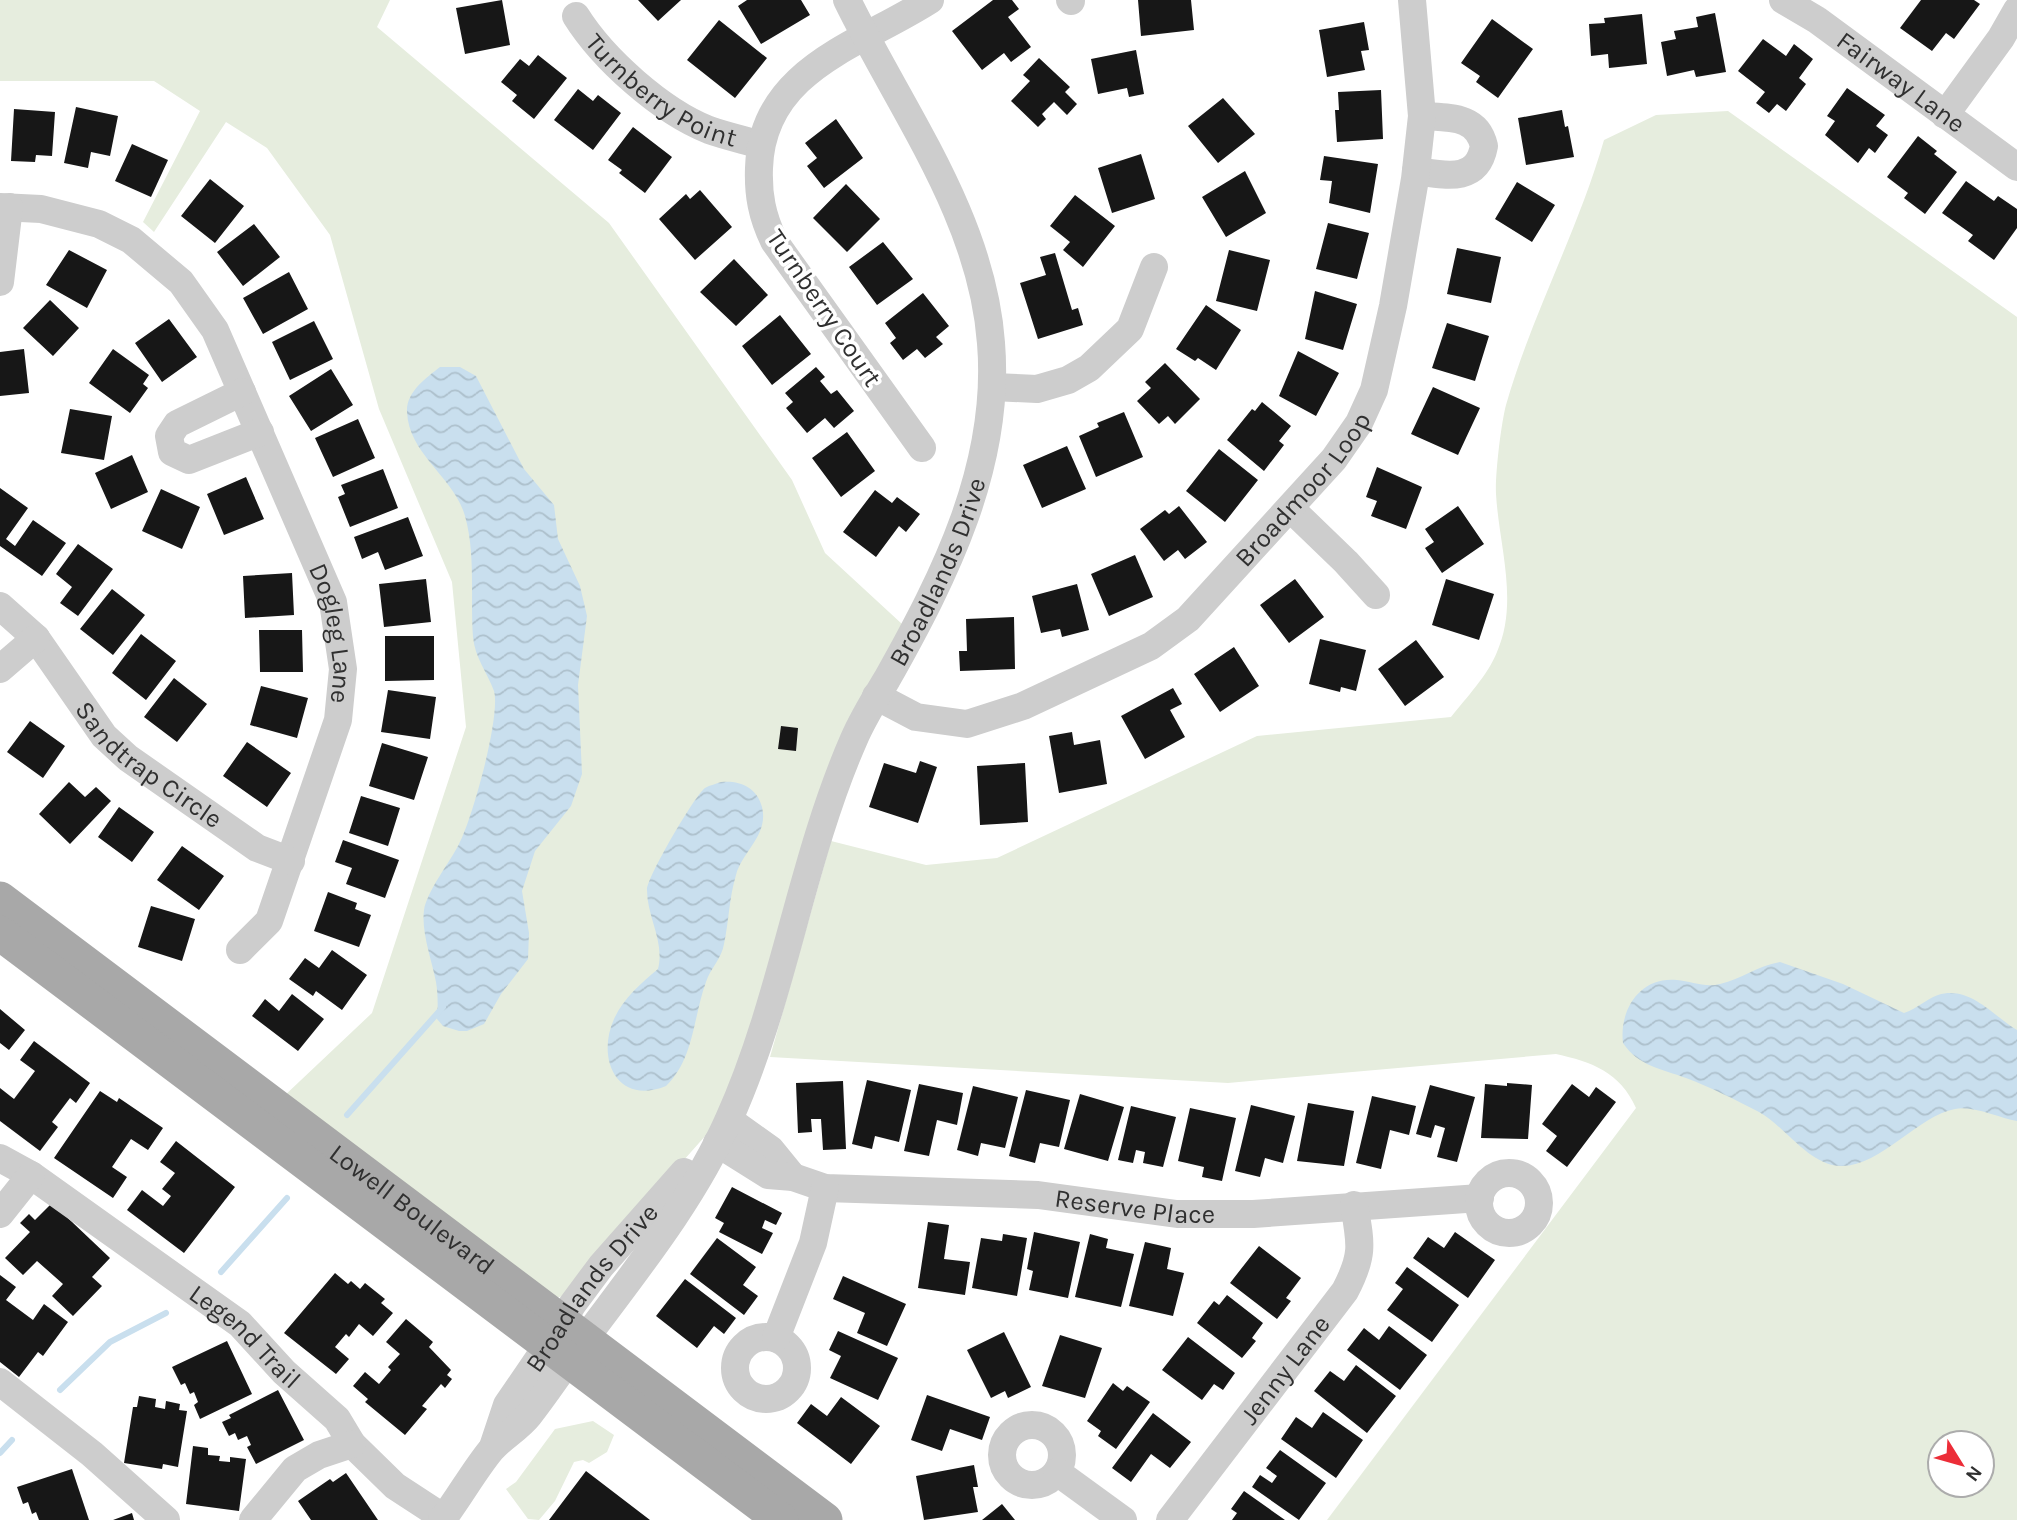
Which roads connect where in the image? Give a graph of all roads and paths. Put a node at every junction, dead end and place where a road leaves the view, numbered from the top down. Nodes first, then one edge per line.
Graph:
1 (847, 0) edge
2 (930, 0) edge
3 (1412, 0) edge
4 (1783, 0) edge
5 (2017, 10) edge
6 (576, 16) dead end
7 (867, 37) junction
8 (1945, 115) junction
9 (1422, 116) junction
10 (761, 145) junction
11 (2017, 167) edge
12 (1416, 171) junction
13 (5, 207) edge
14 (1154, 267) dead end
15 (0, 282) edge
16 (993, 387) junction
17 (242, 392) junction
18 (260, 432) junction
19 (922, 448) dead end
20 (1290, 508) junction
21 (1376, 595) dead end
22 (0, 606) edge
23 (36, 638) junction
24 (0, 669) edge
25 (876, 696) junction
26 (291, 861) junction
27 (0, 899) edge
28 (0, 933) edge
29 (240, 950) dead end
30 (723, 1132) junction
31 (0, 1158) edge
32 (31, 1174) junction
33 (825, 1188) junction
34 (1480, 1198) dead end
35 (1354, 1205) junction
36 (0, 1214) edge
37 (776, 1338) dead end
38 (566, 1342) junction
39 (0, 1382) edge
40 (352, 1444) junction
41 (1057, 1472) dead end
42 (443, 1519) edge
43 (166, 1520) edge
44 (253, 1520) edge
45 (781, 1520) edge
46 (825, 1520) edge
47 (1123, 1520) edge
48 (1170, 1520) edge

1 - 7 street, Broadlands Drive
2 - 7 street
3 - 9 street, Broadmoor Loop
4 - 8 street, Fairway Lane
5 - 8 street
6 - 10 street, Turnberry Point
7 - 10 street, Turnberry Court
7 - 16 street, Broadlands Drive
8 - 11 street, Fairway Lane
9 - 12 street, Broadmoor Loop
9 - 12 street
10 - 19 street, Turnberry Court
12 - 20 street, Broadmoor Loop
13 - 15 street, Dogleg Lane
13 - 17 street, Dogleg Lane
14 - 16 street
16 - 25 street, Broadlands Drive
17 - 18 street, Dogleg Lane
17 - 18 street
18 - 26 street, Dogleg Lane
20 - 21 street
20 - 25 street, Broadmoor Loop
22 - 23 street, Sandtrap Circle
23 - 24 street
23 - 26 street, Sandtrap Circle
25 - 30 street, Broadlands Drive
26 - 29 street, Dogleg Lane
27 - 38 main road, Lowell Boulevard
28 - 38 main road, Lowell Boulevard
30 - 33 street, Reserve Place
30 - 38 street, Broadlands Drive
31 - 32 street, Legend Trail
32 - 36 street
32 - 40 street, Legend Trail
33 - 35 street, Reserve Place
33 - 37 street
34 - 35 street, Reserve Place
35 - 48 street, Jenny Lane
38 - 42 street, Broadlands Drive
38 - 45 main road, Lowell Boulevard
38 - 46 main road, Lowell Boulevard
39 - 43 street
40 - 42 street, Legend Trail
40 - 44 street
41 - 47 street

